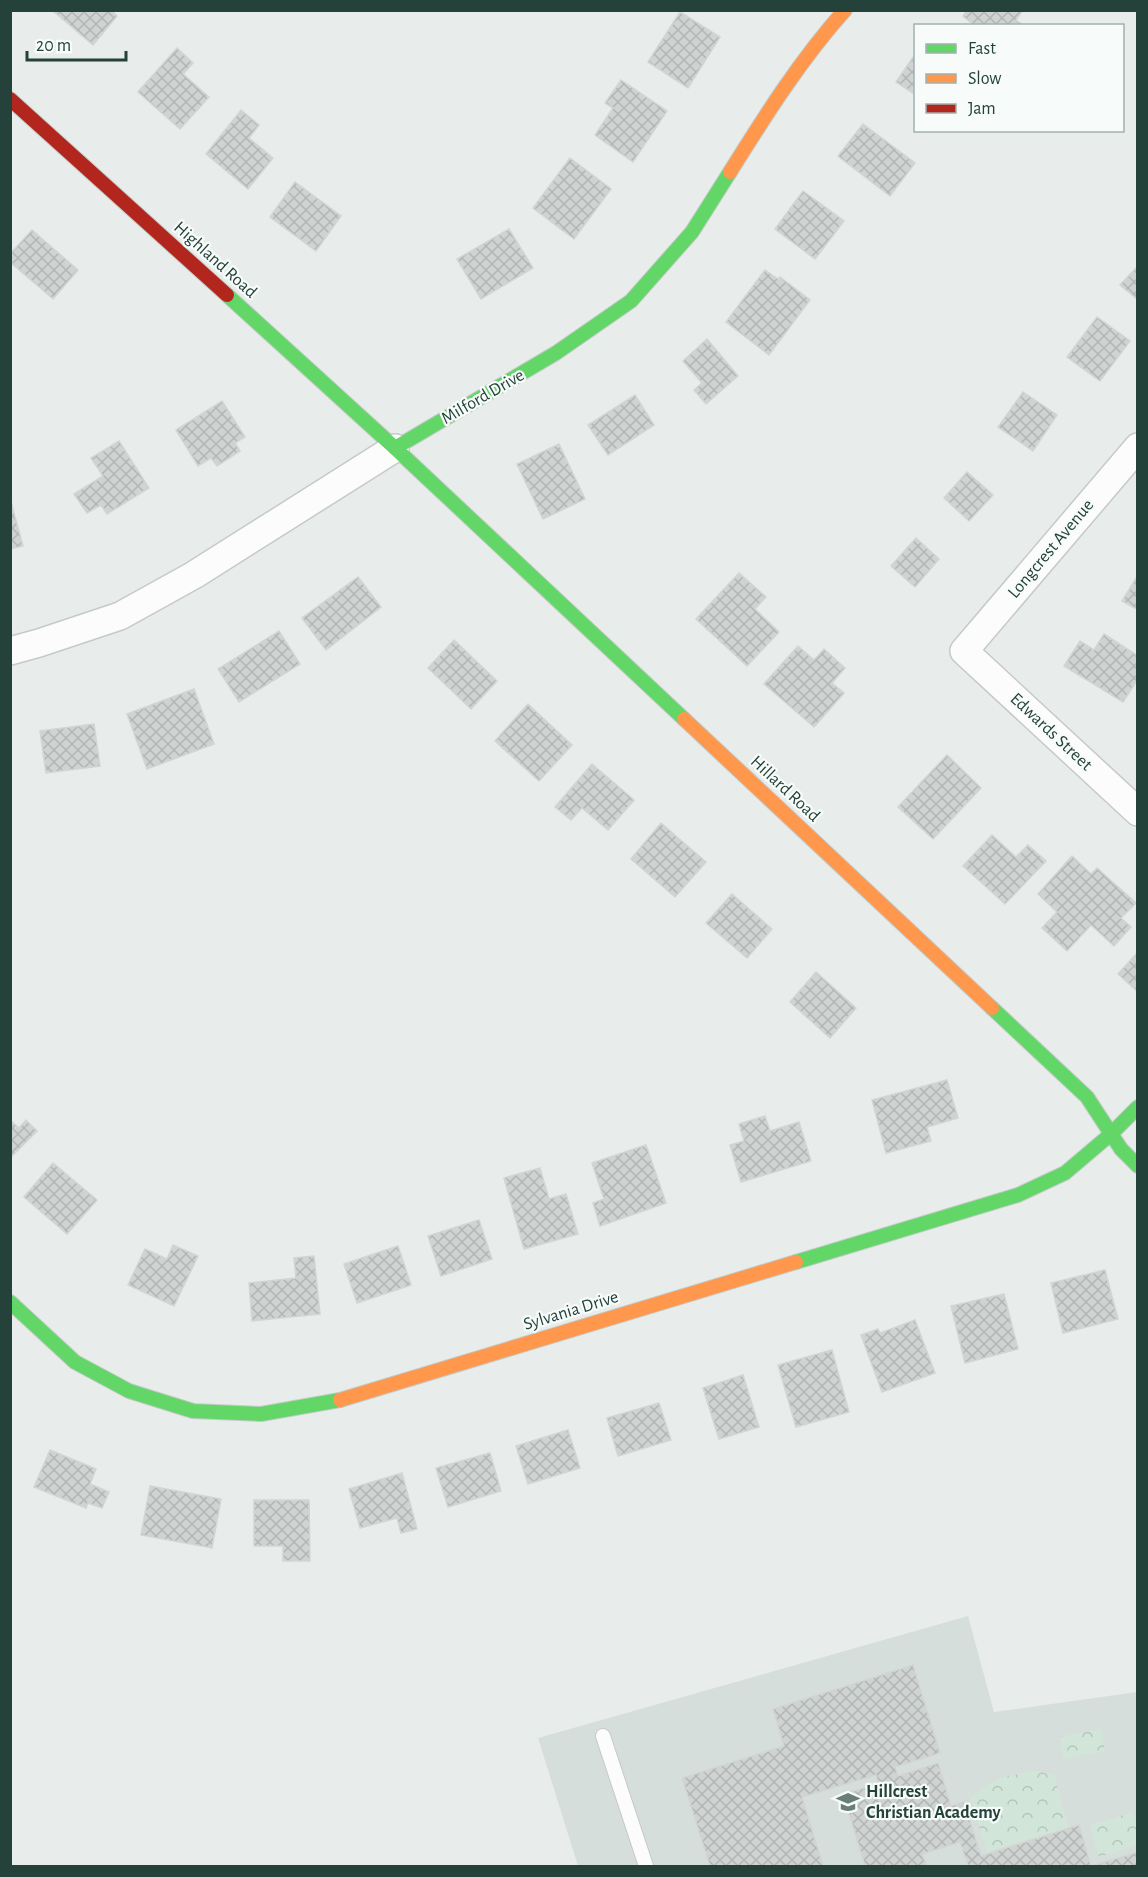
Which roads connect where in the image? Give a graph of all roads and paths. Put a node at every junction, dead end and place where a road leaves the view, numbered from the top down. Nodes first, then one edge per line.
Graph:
1 (845, 10) edge
2 (10, 99) edge
3 (1137, 447) edge
4 (395, 448) junction
5 (10, 651) edge
6 (964, 651) joint
7 (1137, 812) edge
8 (1137, 1107) edge
9 (1111, 1134) junction
10 (1137, 1166) edge
11 (10, 1302) edge
12 (603, 1736) dead end
13 (646, 1866) edge

1 - 4 street, Milford Drive
2 - 4 street, Highland Road
3 - 6 street, Longcrest Avenue
4 - 5 street, Milford Drive
4 - 9 street, Hillard Road
6 - 7 street, Edwards Street
8 - 9 street, Sylvania Drive
9 - 10 street, Hillard Road
9 - 11 street, Sylvania Drive
12 - 13 lane

